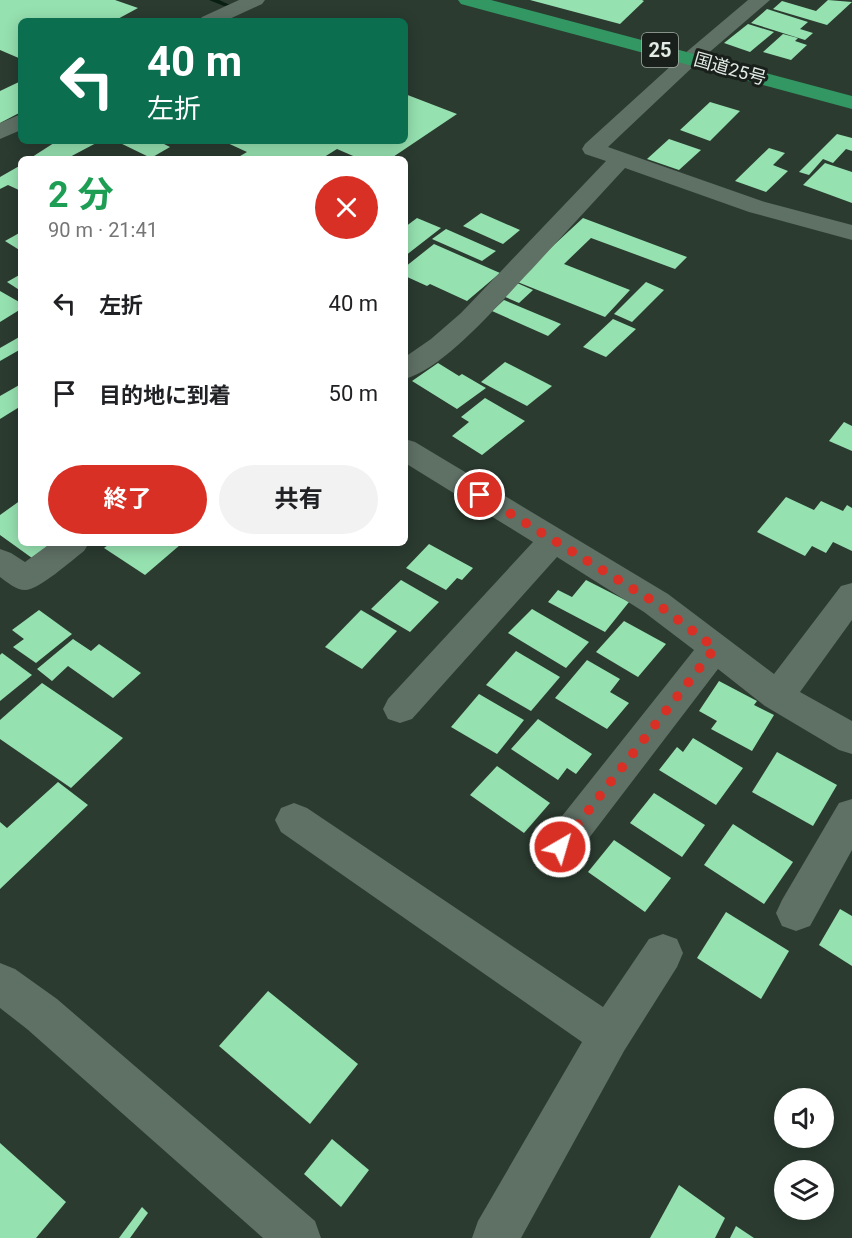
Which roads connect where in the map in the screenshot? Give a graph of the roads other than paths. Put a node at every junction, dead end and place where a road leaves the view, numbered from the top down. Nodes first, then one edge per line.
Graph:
1 (255, 0) edge
2 (468, 0) edge
3 (760, 0) edge
4 (216, 18) edge
5 (691, 58) junction
6 (852, 103) edge
7 (18, 123) edge
8 (0, 132) edge
9 (621, 159) junction
10 (852, 232) edge
11 (408, 368) edge
12 (408, 451) edge
13 (555, 540) junction
14 (69, 546) edge
15 (0, 561) edge
16 (852, 594) edge
17 (715, 648) junction
18 (777, 696) junction
19 (400, 709) dead end
20 (852, 739) edge
21 (852, 814) edge
22 (294, 820) dead end
23 (560, 847) dead end
24 (796, 914) dead end
25 (663, 953) dead end
26 (0, 983) edge
27 (609, 1036) junction
28 (298, 1238) edge
29 (495, 1238) edge

1 - 4 street
2 - 5 highway, 国道25号 / 25
3 - 5 street
5 - 6 highway, 国道25号 / 25
5 - 9 street
7 - 8 street
9 - 10 street
9 - 11 street
12 - 13 street
13 - 17 street
13 - 19 street
14 - 15 street
16 - 18 street
17 - 18 street
17 - 23 street
18 - 20 street
21 - 24 street
22 - 27 street
25 - 27 street
26 - 28 street
27 - 29 street

